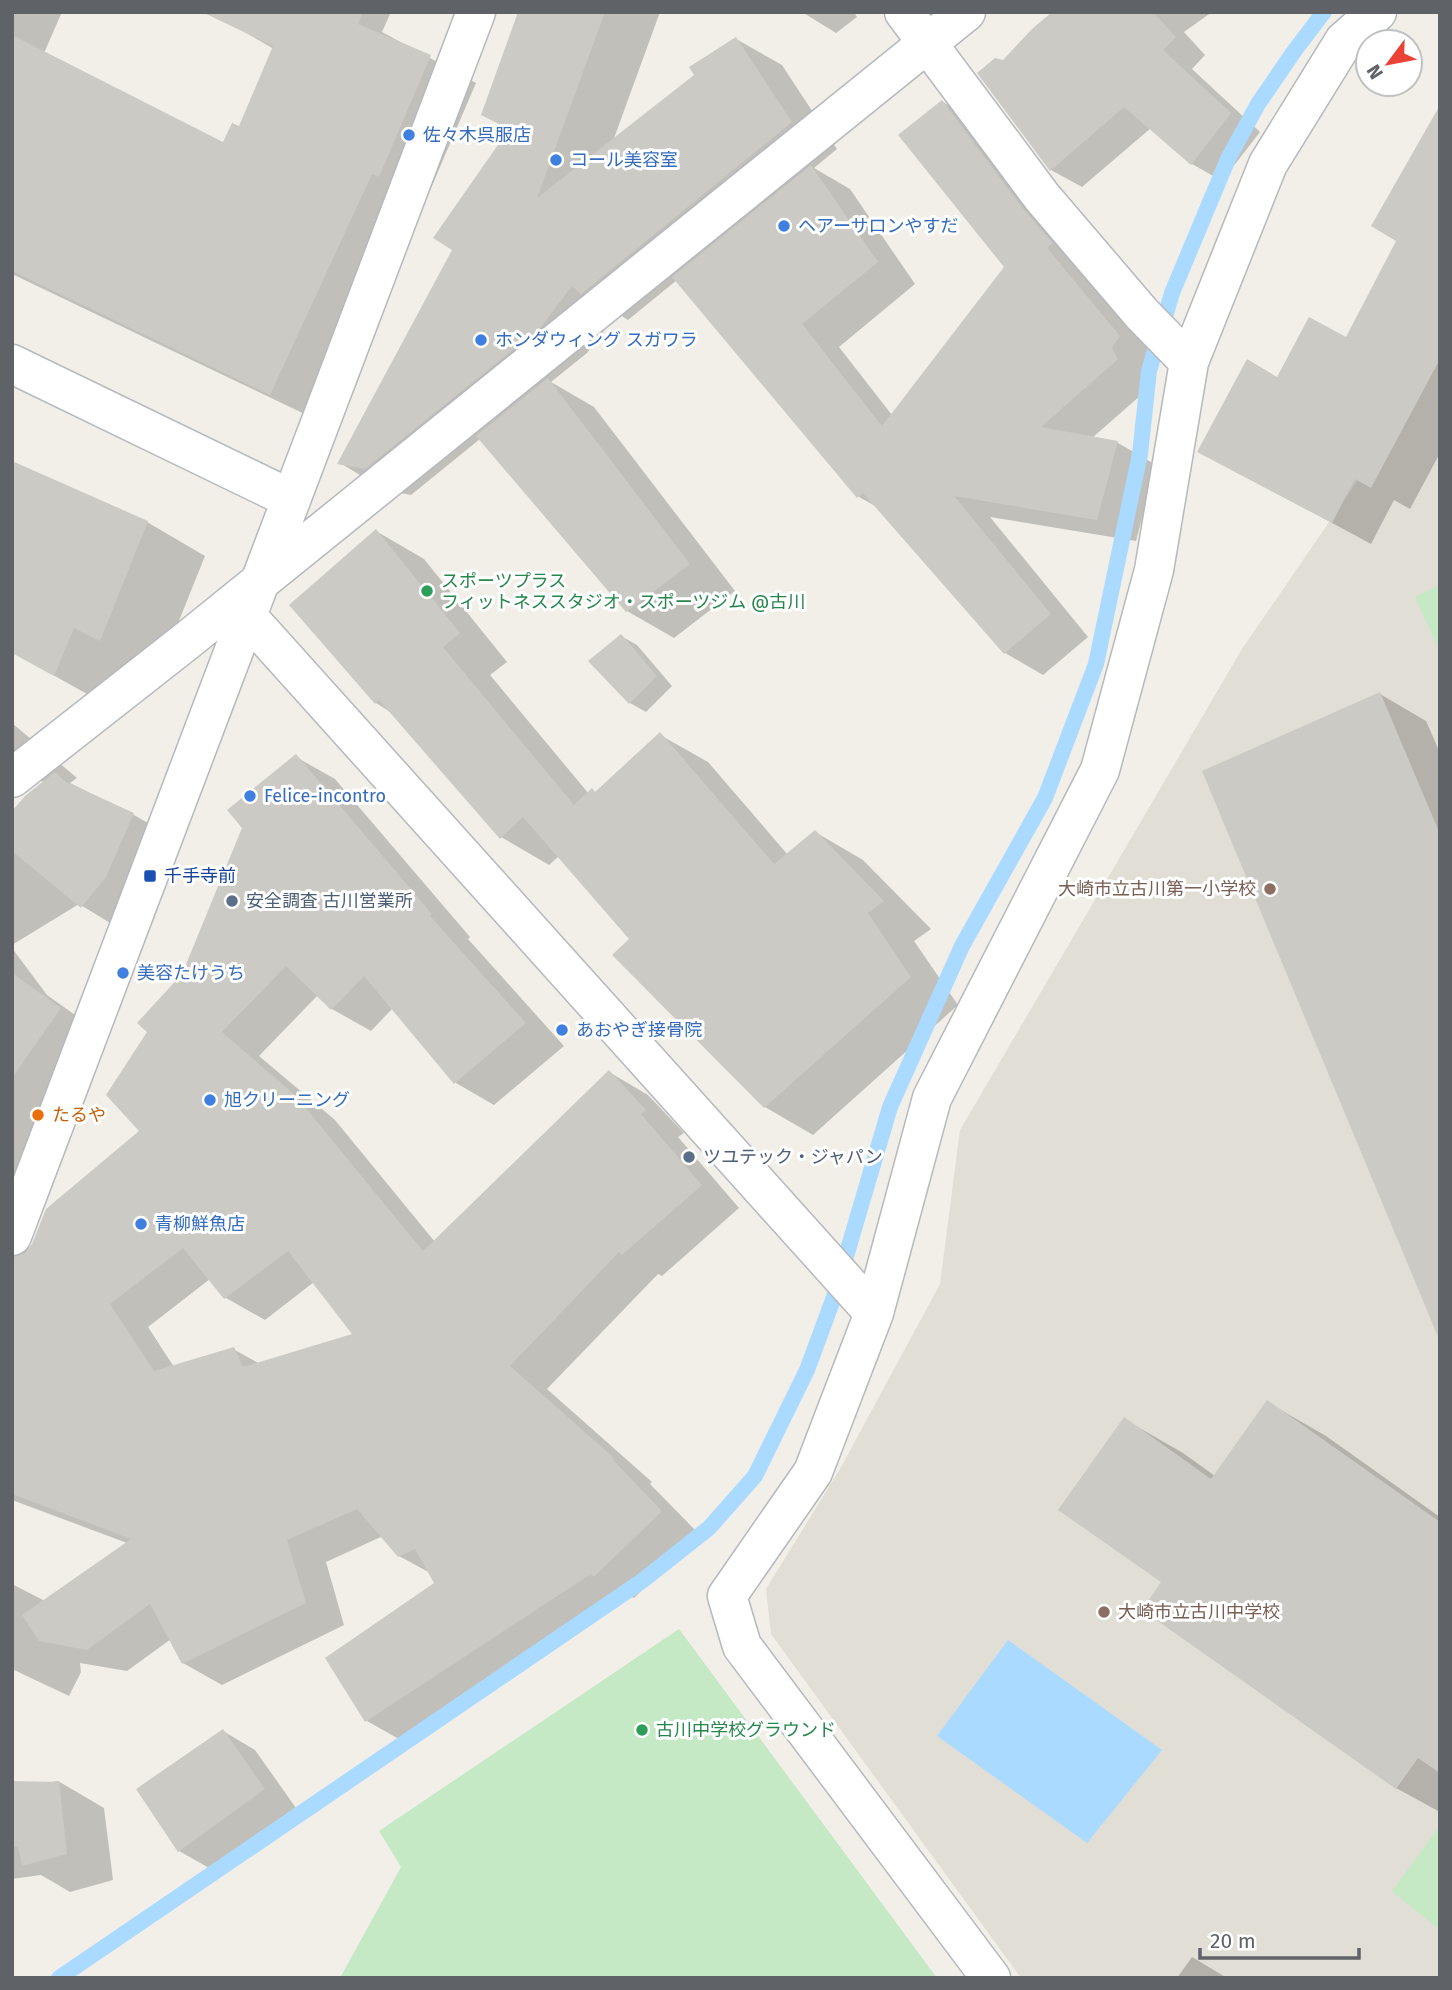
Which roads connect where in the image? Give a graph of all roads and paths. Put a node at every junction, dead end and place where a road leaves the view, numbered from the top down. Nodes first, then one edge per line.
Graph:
1 (476, 12) edge
2 (904, 12) edge
3 (966, 12) edge
4 (1377, 12) edge
5 (926, 45) junction
6 (1183, 356) junction
7 (12, 364) edge
8 (291, 499) junction
9 (260, 580) junction
10 (246, 615) junction
11 (12, 778) edge
12 (12, 1236) edge
13 (864, 1302) junction
14 (991, 1978) edge

1 - 8 street
2 - 5 street
3 - 5 street
4 - 6 street
5 - 6 street
5 - 9 street
6 - 13 street
7 - 8 street
8 - 9 street
9 - 10 street
9 - 11 street
10 - 12 street
10 - 13 street
13 - 14 street

